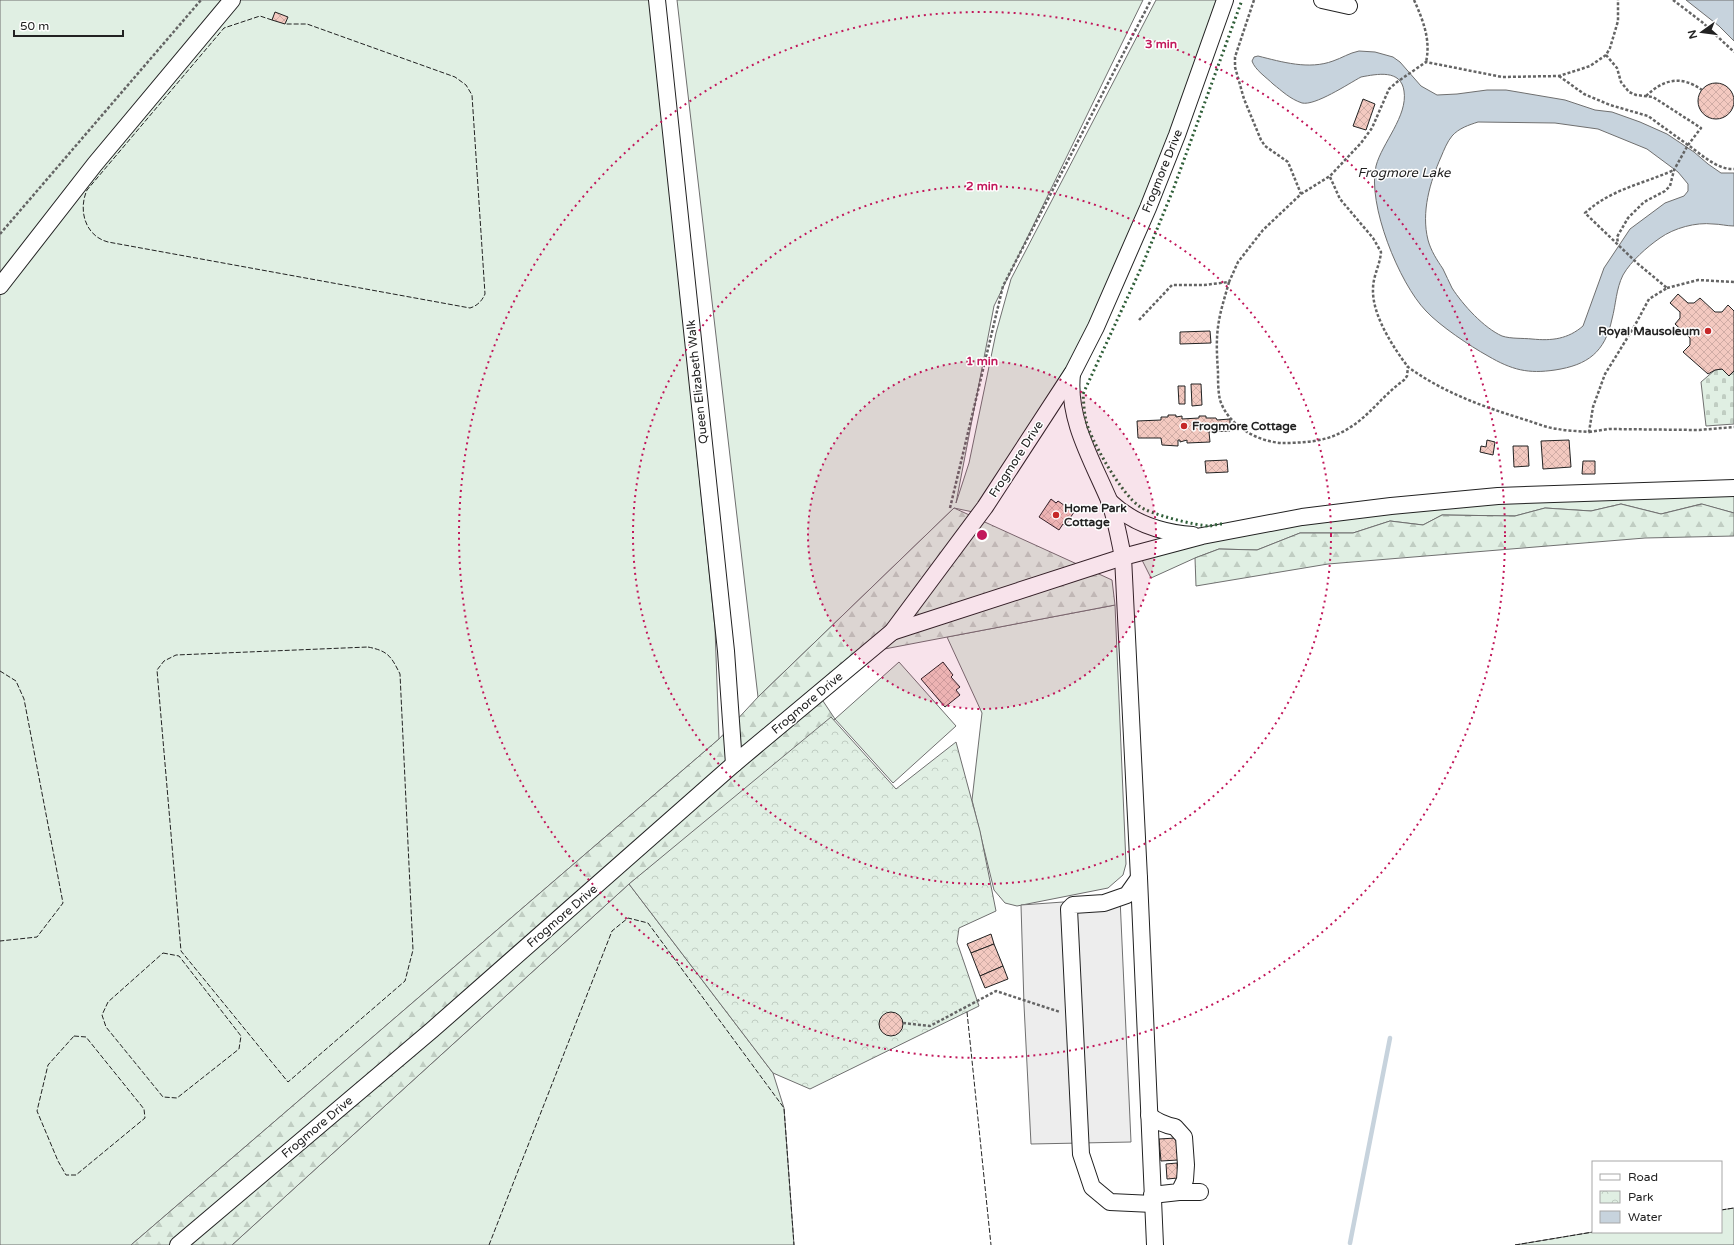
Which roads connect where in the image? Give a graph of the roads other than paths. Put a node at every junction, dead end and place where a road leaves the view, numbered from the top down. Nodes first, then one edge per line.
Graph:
1 (232, 0) edge
2 (657, 0) edge
3 (1225, 0) edge
4 (1322, 0) edge
5 (1349, 6) dead end
6 (0, 286) edge
7 (1073, 372) junction
8 (1734, 488) edge
9 (1109, 501) junction
10 (1202, 536) junction
11 (1123, 557) junction
12 (892, 632) junction
13 (734, 764) junction
14 (1139, 878) junction
15 (1149, 1115) junction
16 (1180, 1192) junction
17 (1200, 1192) dead end
18 (1153, 1200) junction
19 (178, 1245) edge
20 (1154, 1245) edge

1 - 6 lane
2 - 13 lane, Queen Elizabeth Walk
3 - 7 lane, Frogmore Drive
4 - 5 lane
7 - 9 lane
7 - 12 lane, Frogmore Drive
8 - 10 lane
9 - 10 lane
9 - 11 lane
10 - 11 lane
11 - 12 lane
11 - 14 lane
12 - 13 lane, Frogmore Drive
13 - 19 lane, Frogmore Drive
14 - 15 lane
14 - 18 lane
15 - 16 lane
15 - 18 lane
16 - 17 lane
16 - 18 lane
18 - 20 lane

